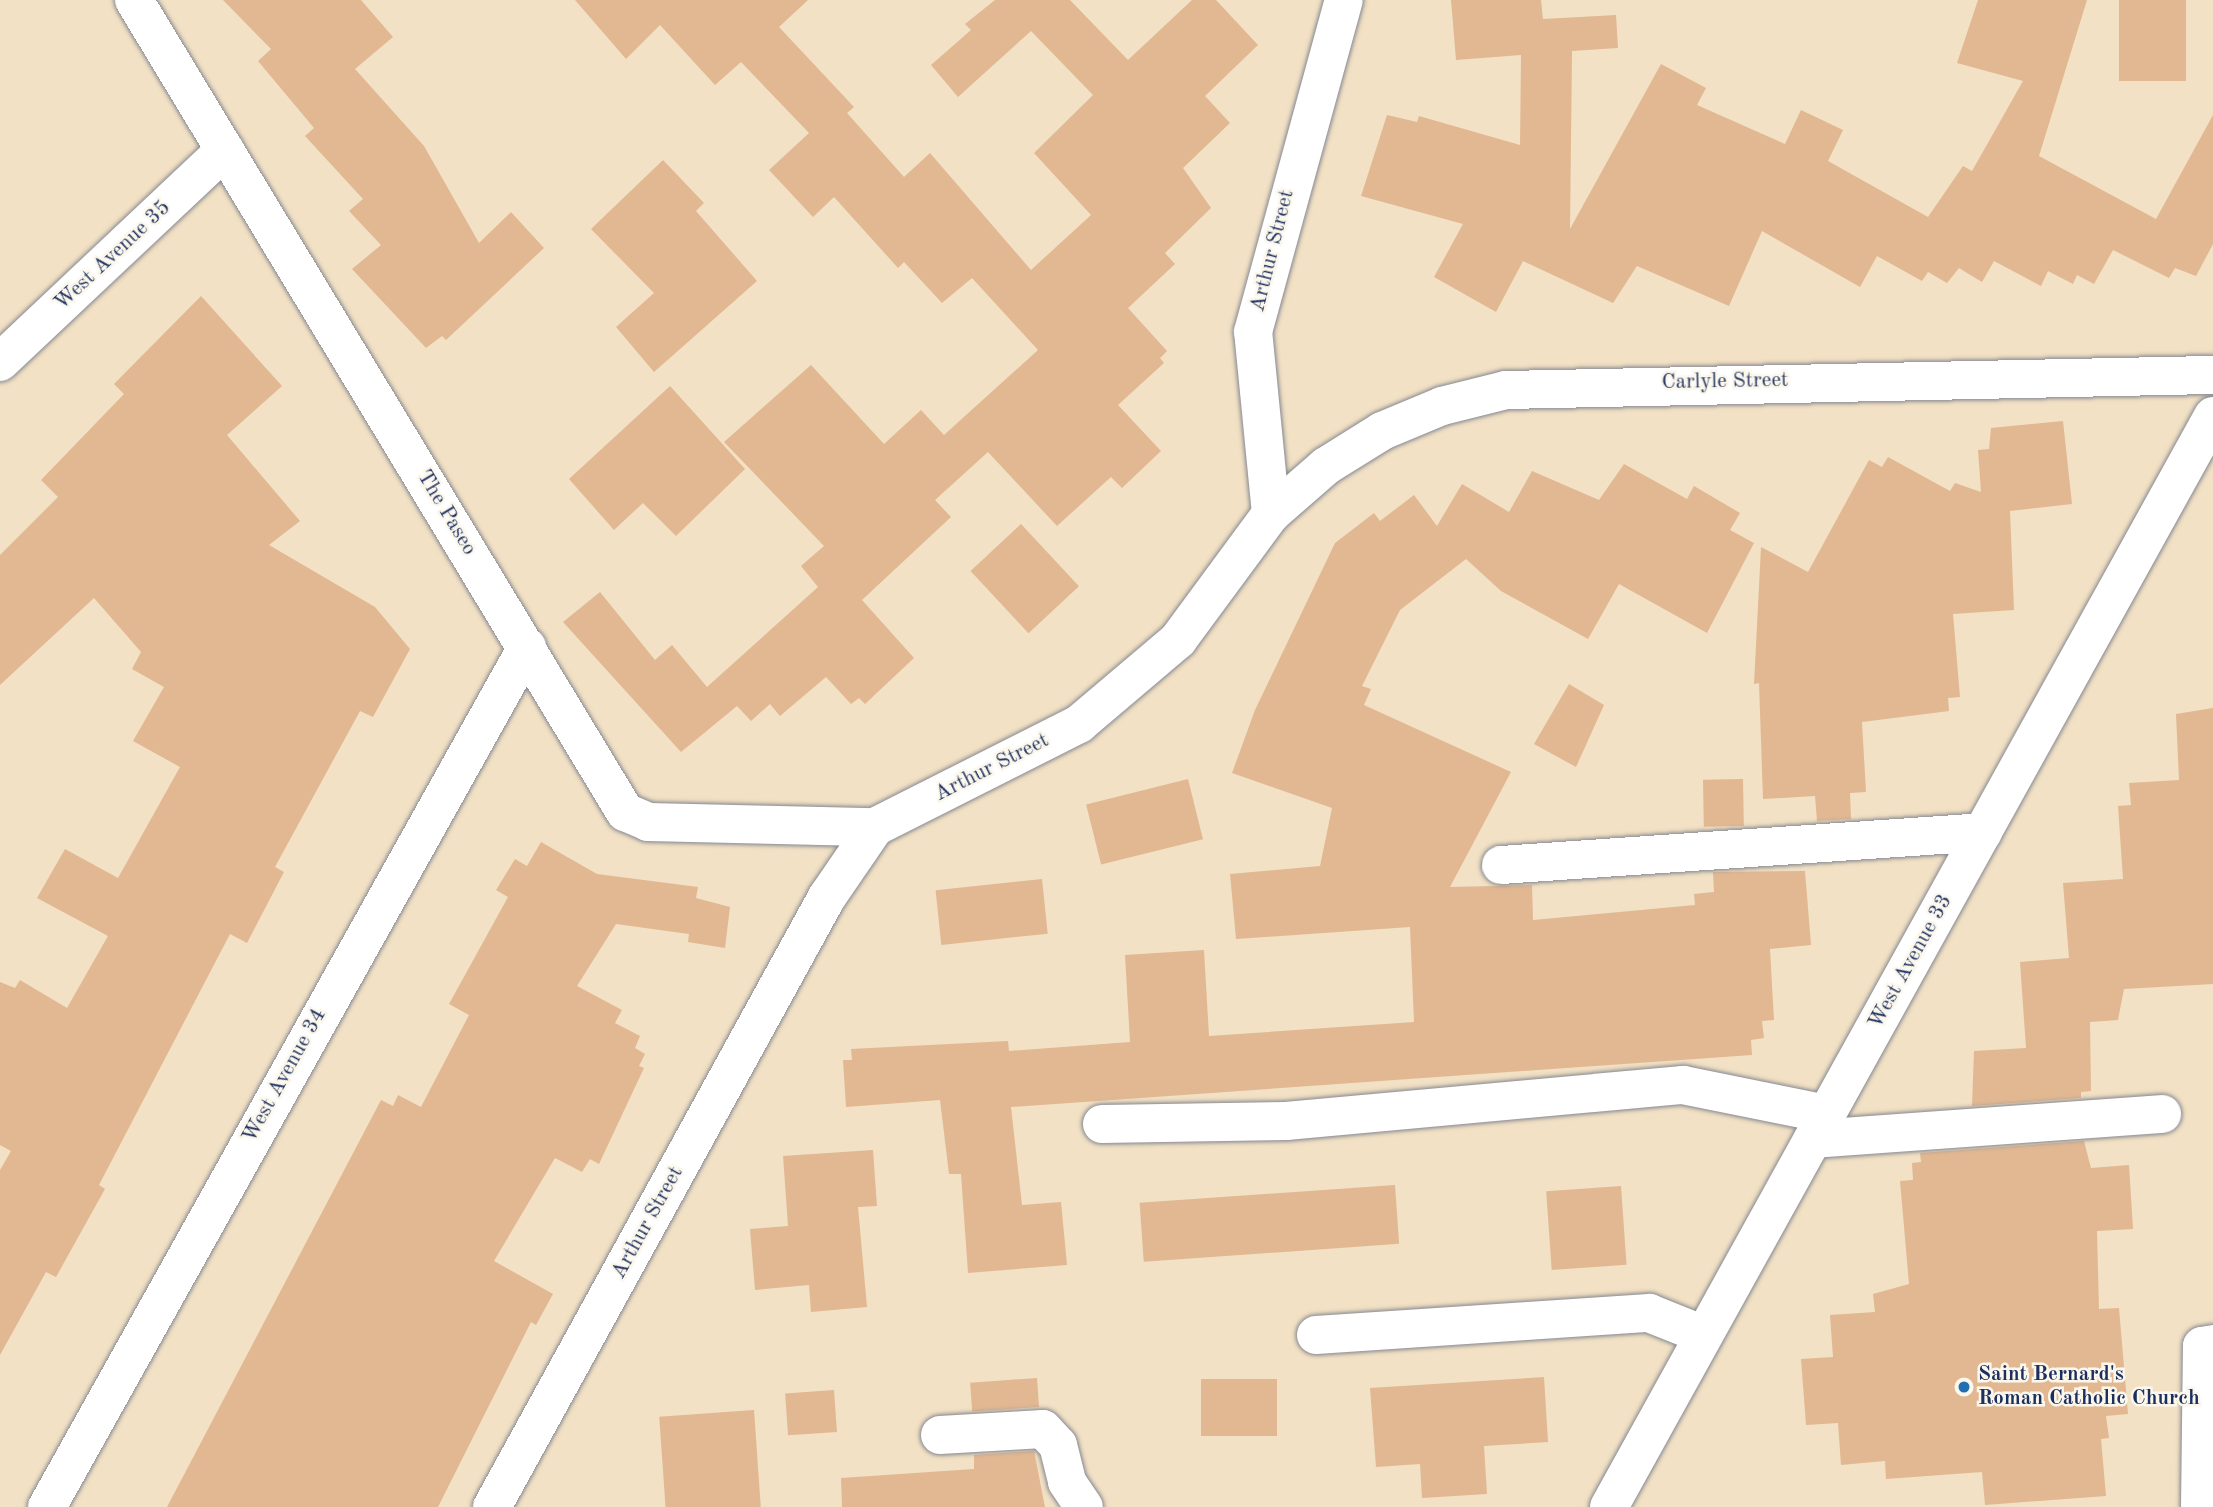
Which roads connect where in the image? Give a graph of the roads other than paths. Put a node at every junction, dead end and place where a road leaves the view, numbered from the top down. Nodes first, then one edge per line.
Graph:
1 (134, 0) edge
2 (1344, 0) edge
3 (225, 150) junction
4 (0, 362) edge
5 (2213, 375) edge
6 (2213, 416) edge
7 (1271, 514) junction
8 (527, 647) junction
9 (875, 827) junction
10 (1983, 832) junction
11 (1501, 865) dead end
12 (2162, 1114) dead end
13 (1102, 1124) dead end
14 (1820, 1127) junction
15 (1316, 1335) dead end
16 (1704, 1335) junction
17 (2213, 1344) edge
18 (940, 1435) dead end
19 (47, 1507) edge
20 (492, 1507) edge
21 (1084, 1507) edge
22 (1609, 1507) edge
23 (2200, 1507) edge

1 - 3 street, The Paseo
2 - 7 street, Arthur Street
3 - 4 street, West Avenue 35
3 - 8 street, The Paseo
5 - 7 street, Carlyle Street
6 - 10 street, West Avenue 33
7 - 9 street, Arthur Street
8 - 9 street, The Paseo
8 - 19 street, West Avenue 34
9 - 20 street, Arthur Street
10 - 11 street
10 - 14 street, West Avenue 33
12 - 14 street
13 - 14 street
14 - 16 street, West Avenue 33
15 - 16 street
16 - 22 street, West Avenue 33
17 - 23 street
18 - 21 street

